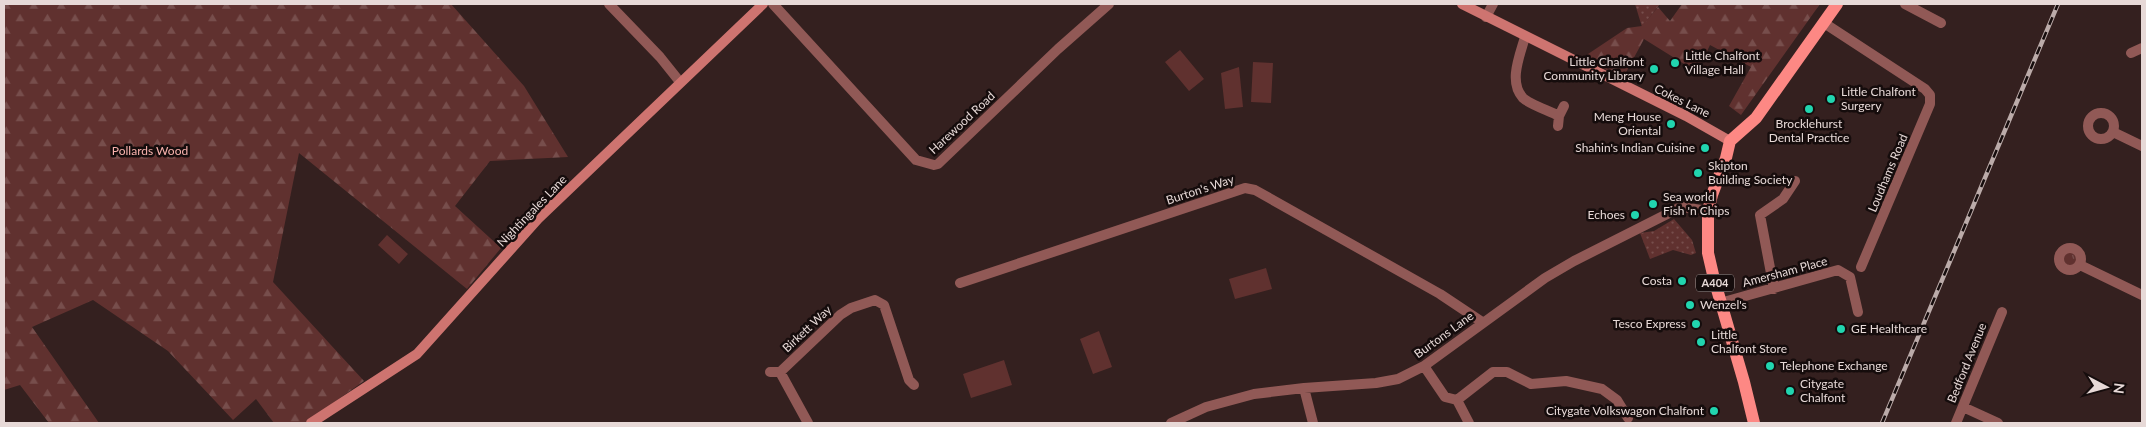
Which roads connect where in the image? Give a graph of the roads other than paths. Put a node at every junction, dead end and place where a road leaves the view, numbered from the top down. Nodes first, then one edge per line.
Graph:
1 (609, 4) edge
2 (763, 4) edge
3 (773, 4) edge
4 (1109, 4) edge
5 (1462, 4) edge
6 (1492, 4) edge
7 (1837, 4) edge
8 (1905, 4) edge
9 (1486, 17) junction
10 (1824, 23) junction
11 (1941, 23) dead end
12 (1525, 37) junction
13 (2142, 48) edge
14 (2131, 53) dead end
15 (680, 82) junction
16 (1560, 116) dead end
17 (2113, 132) dead end
18 (1730, 141) junction
19 (2142, 146) edge
20 (1795, 181) dead end
21 (1708, 211) junction
22 (2080, 265) dead end
23 (1861, 267) dead end
24 (960, 284) dead end
25 (1774, 289) junction
26 (2142, 295) edge
27 (1720, 303) junction
28 (1858, 312) dead end
29 (2002, 312) dead end
30 (1482, 322) junction
31 (1424, 366) junction
32 (914, 385) dead end
33 (1304, 388) junction
34 (1457, 400) junction
35 (1963, 406) junction
36 (1628, 418) dead end
37 (311, 423) edge
38 (808, 423) edge
39 (1171, 423) edge
40 (1313, 423) edge
41 (1469, 423) edge
42 (1754, 423) edge
43 (1956, 423) edge
44 (1998, 423) edge

1 - 15 street
2 - 15 main road, Nightingales Lane
3 - 4 street, Harewood Road
5 - 9 main road, Cokes Lane
6 - 9 street
7 - 10 main road
8 - 11 street
9 - 12 main road, Cokes Lane
10 - 18 main road
10 - 23 street, Loudhams Road
12 - 16 street
12 - 18 main road, Cokes Lane
13 - 14 street
15 - 37 main road, Nightingales Lane
17 - 19 street
18 - 21 main road, A404
20 - 25 street
21 - 27 main road, A404
21 - 30 street, Burtons Lane
22 - 26 street
24 - 30 street, Burton's Way
25 - 27 street, Amersham Place
25 - 28 street, Amersham Place
27 - 42 main road, A404
29 - 35 street, Bedford Avenue
30 - 31 street, Burtons Lane
31 - 33 street, Burtons Lane
31 - 34 street
32 - 38 street, Birkett Way
33 - 39 street, Burtons Lane
33 - 40 street
34 - 36 street
34 - 41 street
35 - 43 street, Bedford Avenue
35 - 44 street

